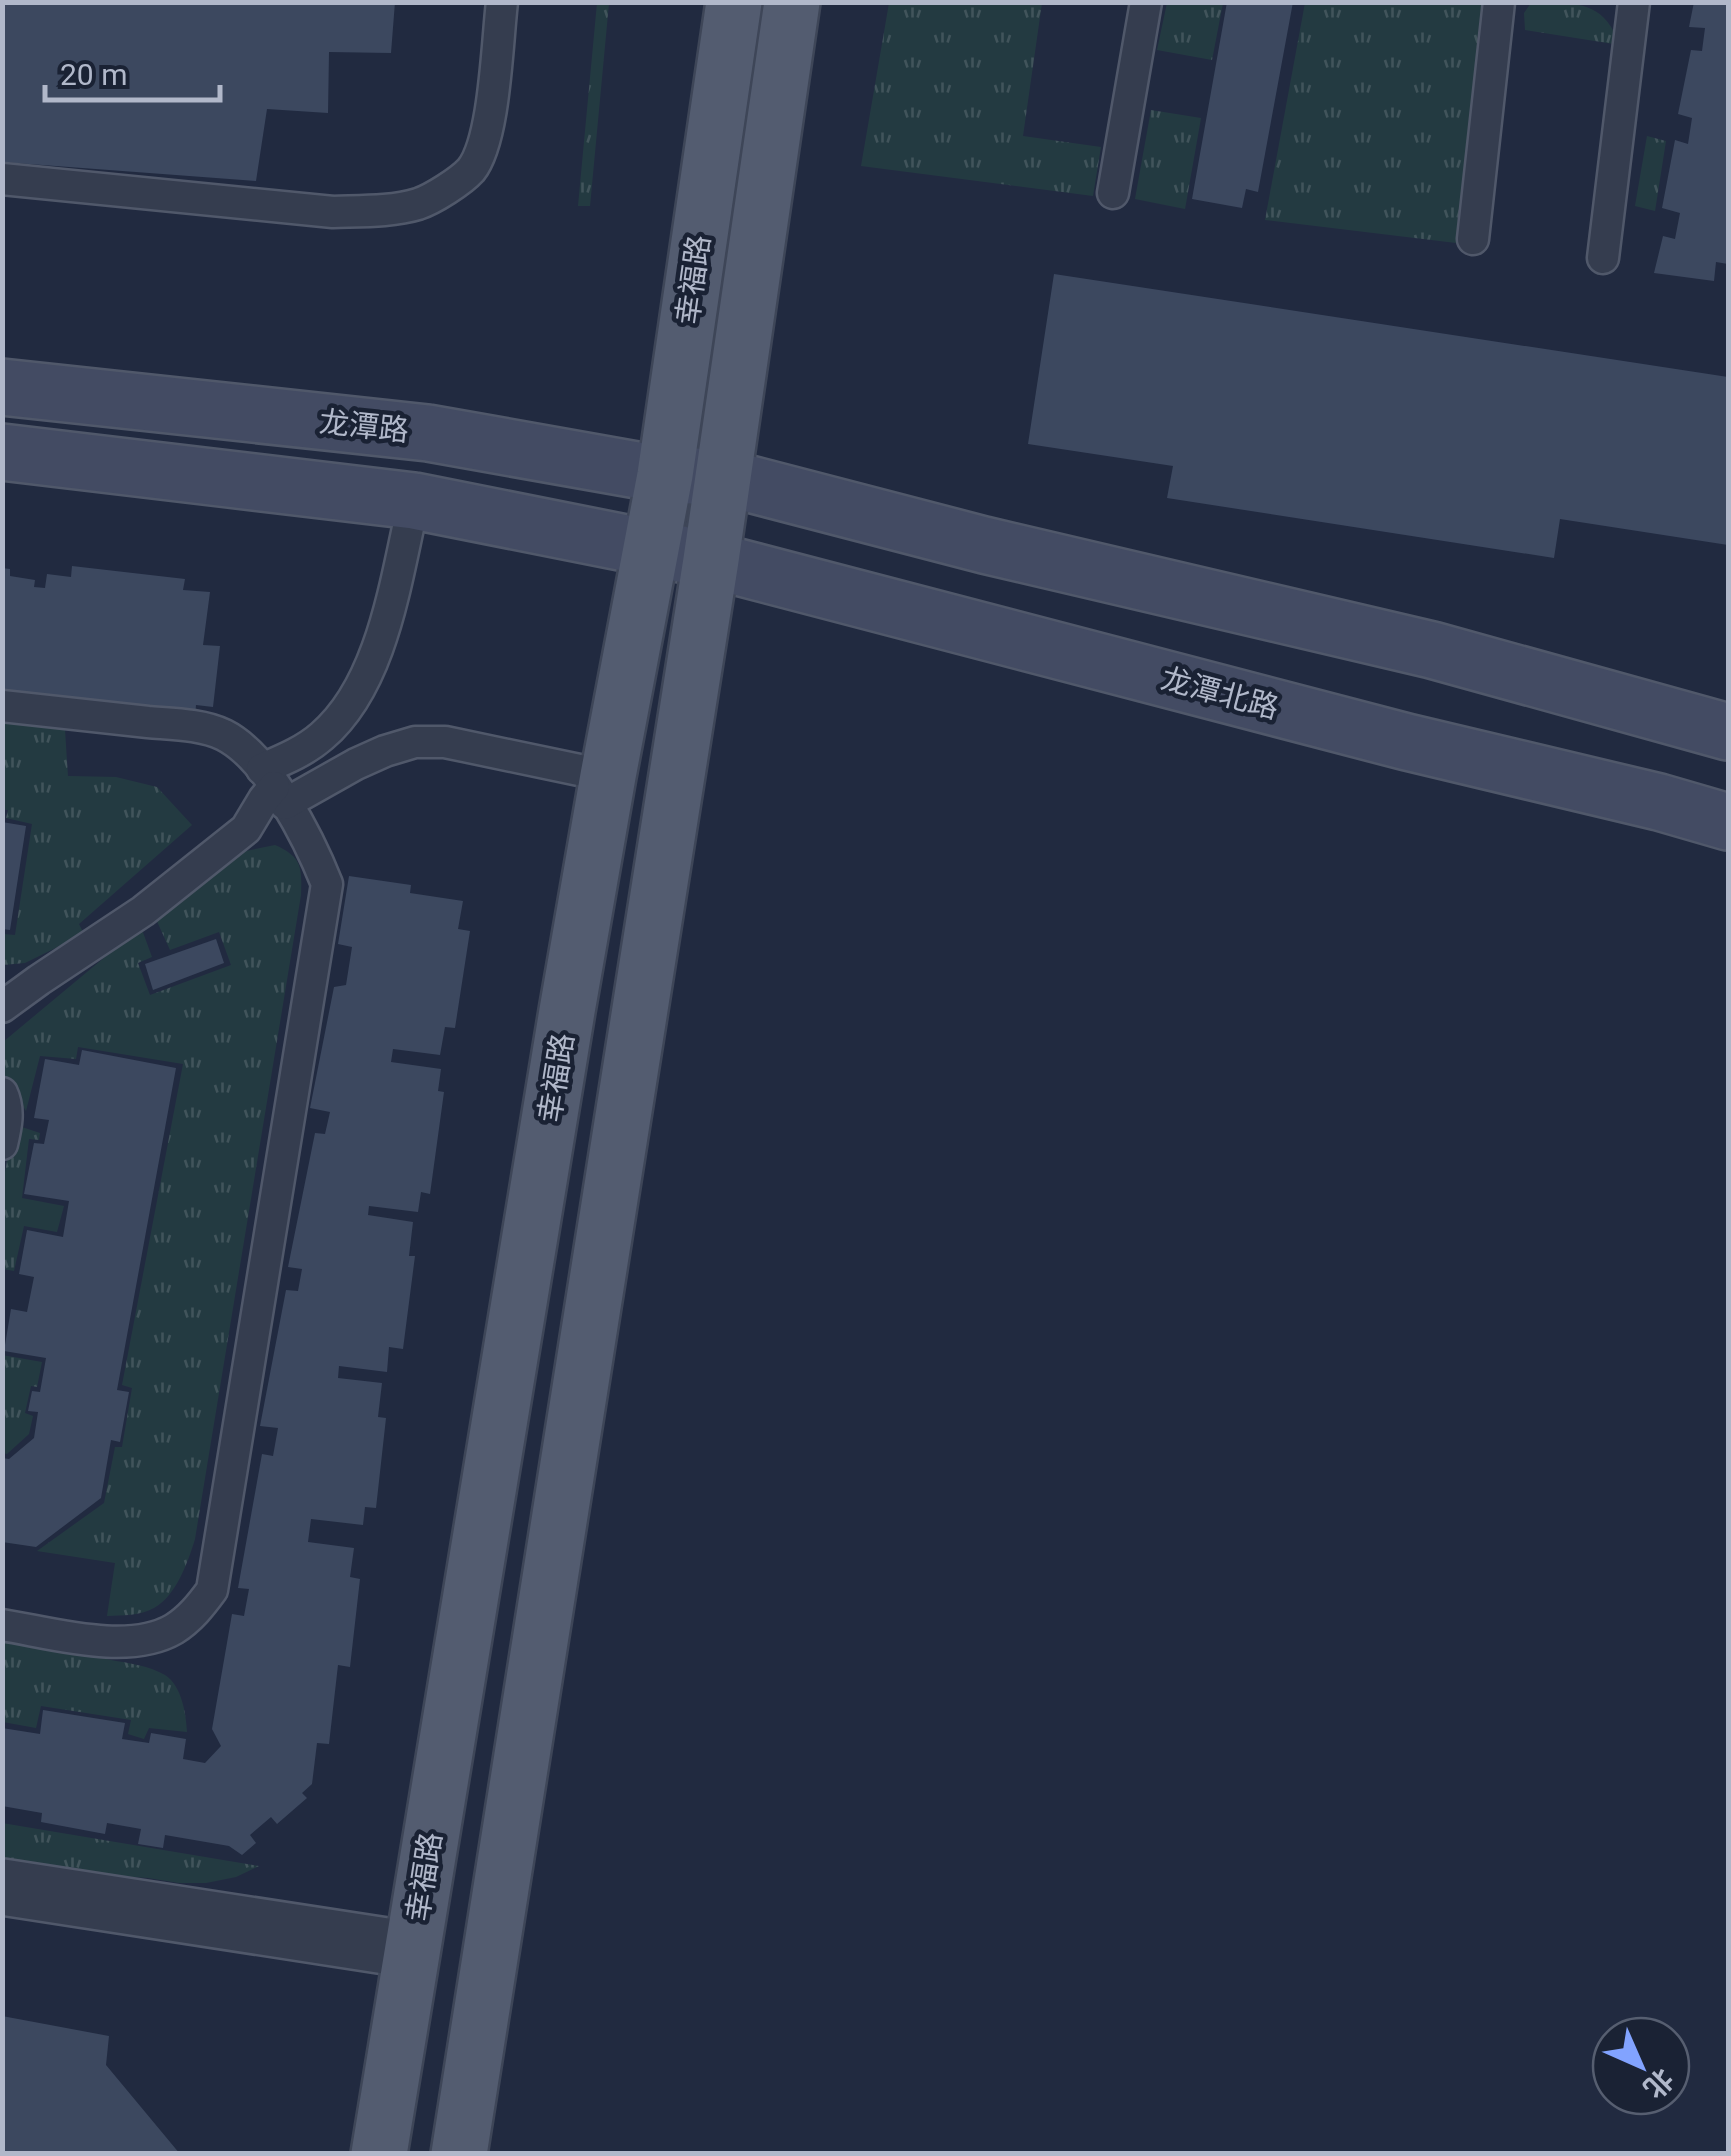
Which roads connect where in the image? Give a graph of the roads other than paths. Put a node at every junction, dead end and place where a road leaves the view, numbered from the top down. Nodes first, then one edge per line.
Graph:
1 (502, 2) edge
2 (734, 2) edge
3 (792, 2) edge
4 (1146, 2) edge
5 (1499, 2) edge
6 (1634, 2) edge
7 (2, 180) edge
8 (1113, 192) dead end
9 (1473, 240) dead end
10 (1602, 258) dead end
11 (2, 387) edge
12 (2, 452) edge
13 (665, 475) junction
14 (723, 477) junction
15 (414, 501) junction
16 (650, 547) junction
17 (711, 560) junction
18 (2, 706) edge
19 (1728, 732) edge
20 (608, 776) junction
21 (274, 787) junction
22 (1728, 822) edge
23 (2, 977) edge
24 (39, 980) junction
25 (2, 1007) edge
26 (2, 1093) edge
27 (2, 1144) edge
28 (2, 1625) edge
29 (2, 1887) edge
30 (412, 1950) junction
31 (379, 2154) edge
32 (459, 2154) edge

1 - 7 lane
2 - 13 main road, 幸福路
3 - 14 main road, 幸福路
4 - 8 lane
5 - 9 lane
6 - 10 lane
11 - 13 main road, 龙潭路
12 - 15 main road
13 - 14 main road, 龙潭路
13 - 16 main road, 幸福路
14 - 17 main road, 幸福路
14 - 19 main road
15 - 16 main road
15 - 21 lane
16 - 17 main road
16 - 20 main road, 幸福路
17 - 22 main road, 龙潭北路
17 - 32 main road, 幸福路
18 - 21 lane
20 - 21 lane
20 - 30 main road, 幸福路
21 - 24 lane
21 - 28 lane
23 - 24 lane
24 - 25 lane
26 - 27 lane
29 - 30 street
30 - 31 main road, 幸福路

